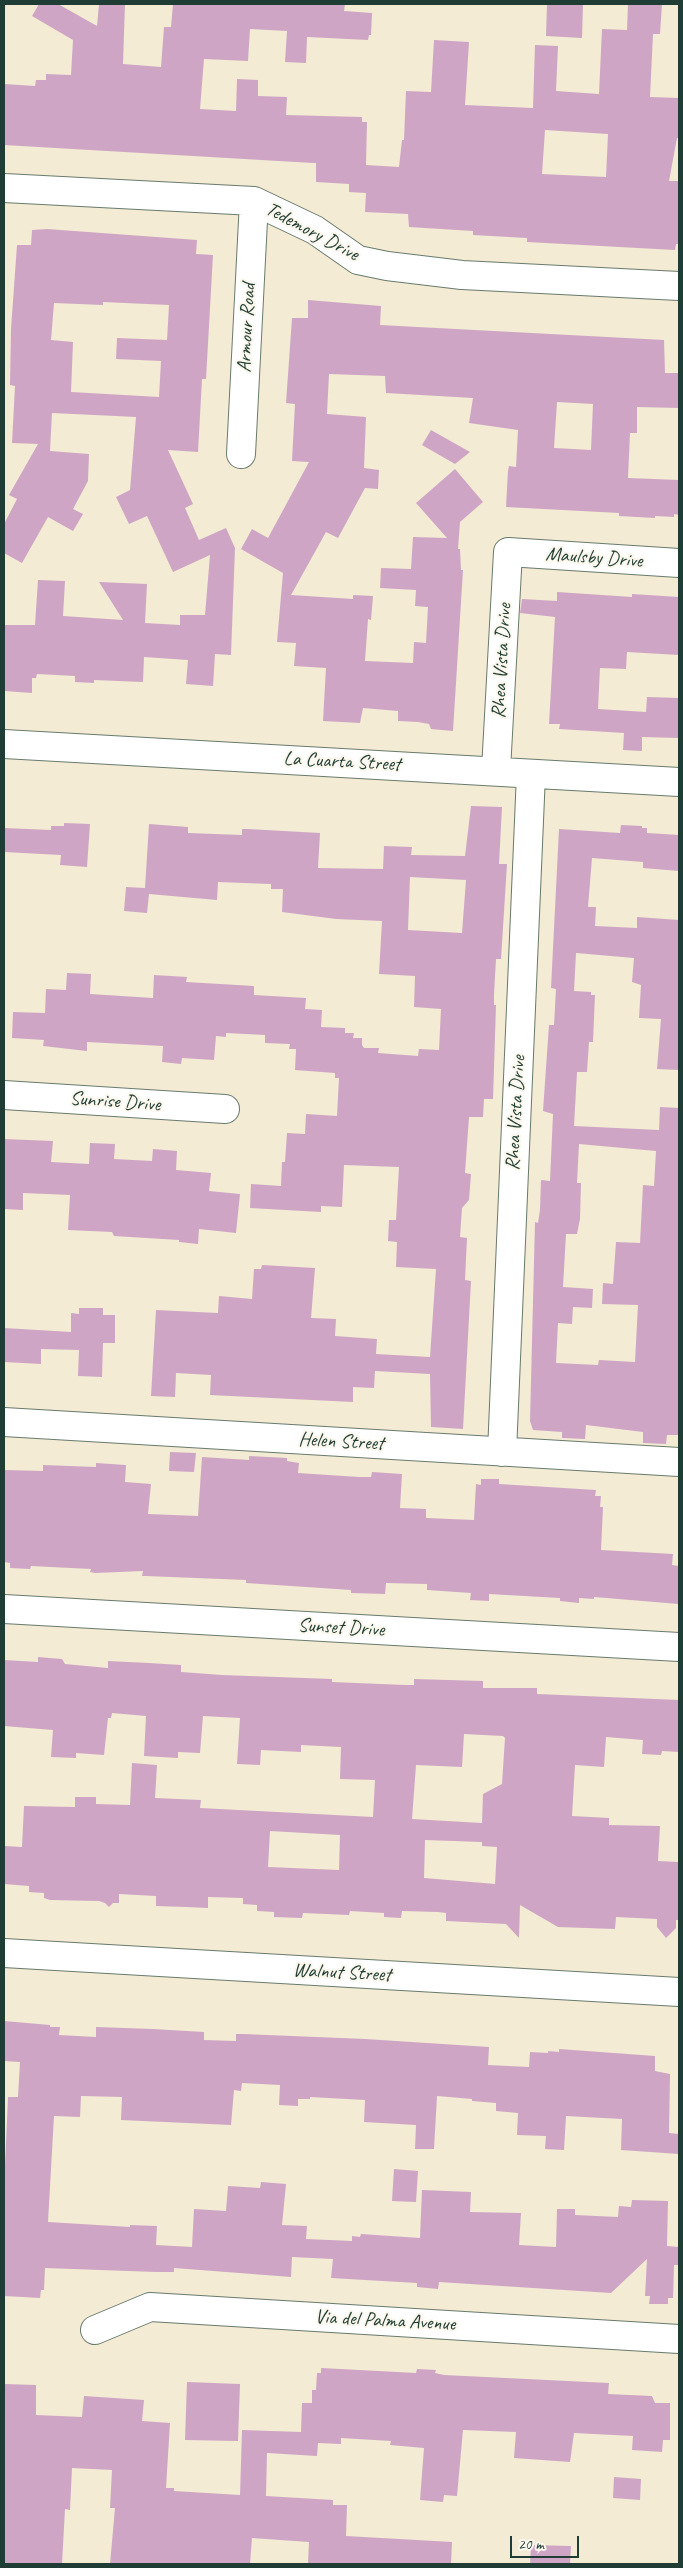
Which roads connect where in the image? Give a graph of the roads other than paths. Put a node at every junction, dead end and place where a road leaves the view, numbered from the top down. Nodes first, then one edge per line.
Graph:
1 (4, 188) edge
2 (254, 201) junction
3 (679, 286) edge
4 (241, 454) dead end
5 (508, 552) joint
6 (679, 563) edge
7 (4, 744) edge
8 (496, 770) junction
9 (531, 774) junction
10 (679, 782) edge
11 (4, 1095) edge
12 (226, 1109) dead end
13 (4, 1422) edge
14 (502, 1452) junction
15 (679, 1462) edge
16 (4, 1610) edge
17 (679, 1647) edge
18 (4, 1953) edge
19 (679, 1992) edge
20 (95, 2330) dead end
21 (679, 2339) edge

1 - 2 street, Tedemory Drive
2 - 3 street, Tedemory Drive
2 - 4 street, Armour Road
5 - 6 street, Maulsby Drive
5 - 8 street, Rhea Vista Drive
7 - 8 street, La Cuarta Street
8 - 9 street, La Cuarta Street
9 - 10 street, La Cuarta Street
9 - 14 street, Rhea Vista Drive
11 - 12 street, Sunrise Drive
13 - 14 street, Helen Street
14 - 15 street, Helen Street
16 - 17 street, Sunset Drive
18 - 19 street, Walnut Street
20 - 21 street, Via del Palma Avenue

